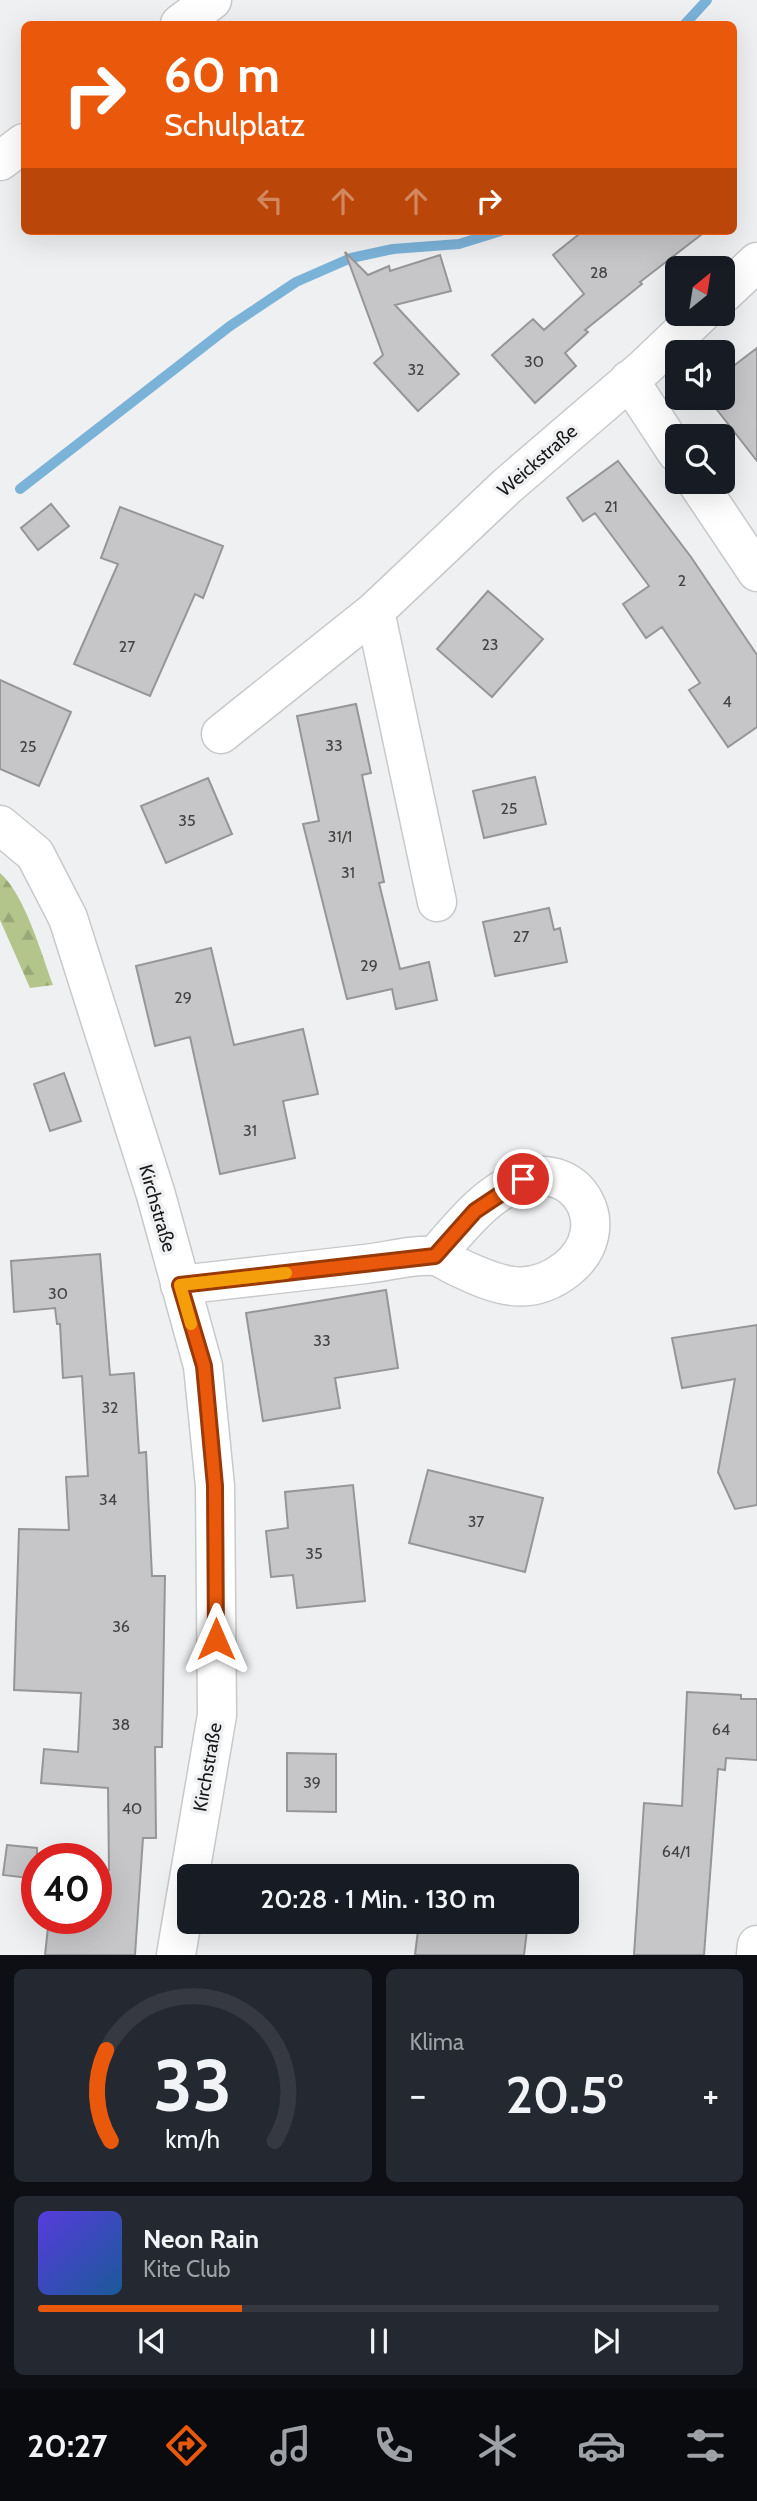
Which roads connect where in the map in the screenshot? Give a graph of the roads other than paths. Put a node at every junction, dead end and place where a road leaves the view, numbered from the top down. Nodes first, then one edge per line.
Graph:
1 (212, 0) edge
2 (184, 21) edge
3 (21, 145) edge
4 (0, 161) edge
5 (757, 262) edge
6 (735, 283) edge
7 (688, 326) edge
8 (629, 380) junction
9 (665, 435) edge
10 (705, 494) edge
11 (757, 572) edge
12 (375, 611) junction
13 (221, 734) dead end
14 (0, 825) edge
15 (437, 902) dead end
16 (435, 1256) dead end
17 (180, 1285) junction
18 (757, 1945) edge
19 (176, 1955) edge
20 (756, 1955) edge

1 - 2 street
3 - 4 street
5 - 6 street
7 - 8 street, Weickstraße
8 - 9 street
8 - 12 street, Weickstraße
10 - 11 street
12 - 13 street, Weickstraße
12 - 15 street
14 - 17 street, Kirchstraße
16 - 17 street
17 - 19 street, Kirchstraße
18 - 20 street

